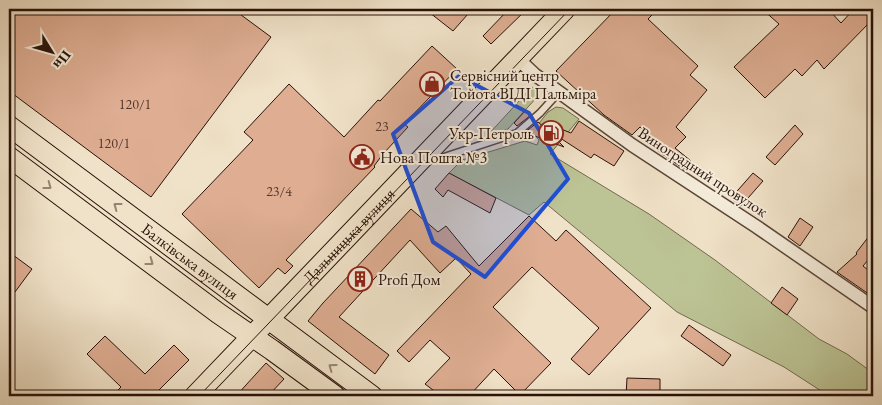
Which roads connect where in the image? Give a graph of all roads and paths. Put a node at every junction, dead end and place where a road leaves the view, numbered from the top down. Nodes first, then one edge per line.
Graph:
1 (565, 9) edge
2 (518, 59) junction
3 (560, 91) junction
4 (9, 126) edge
5 (9, 157) edge
6 (421, 160) junction
7 (873, 307) edge
8 (268, 320) junction
9 (252, 336) junction
10 (195, 396) edge
11 (335, 396) edge
12 (372, 396) edge

1 - 2 main road, Дальницька вулиця
2 - 3 street, Виноградний провулок
2 - 6 main road, Дальницька вулиця
3 - 6 lane
3 - 7 street, Виноградний провулок
8 -> 4 main road, Балківська вулиця
5 -> 9 main road, Балківська вулиця
6 - 8 main road, Дальницька вулиця
8 - 9 main road, Дальницька вулиця
12 -> 8 main road, Балківська вулиця
9 - 10 main road, Дальницька вулиця
9 - 11 main road, Балківська вулиця

